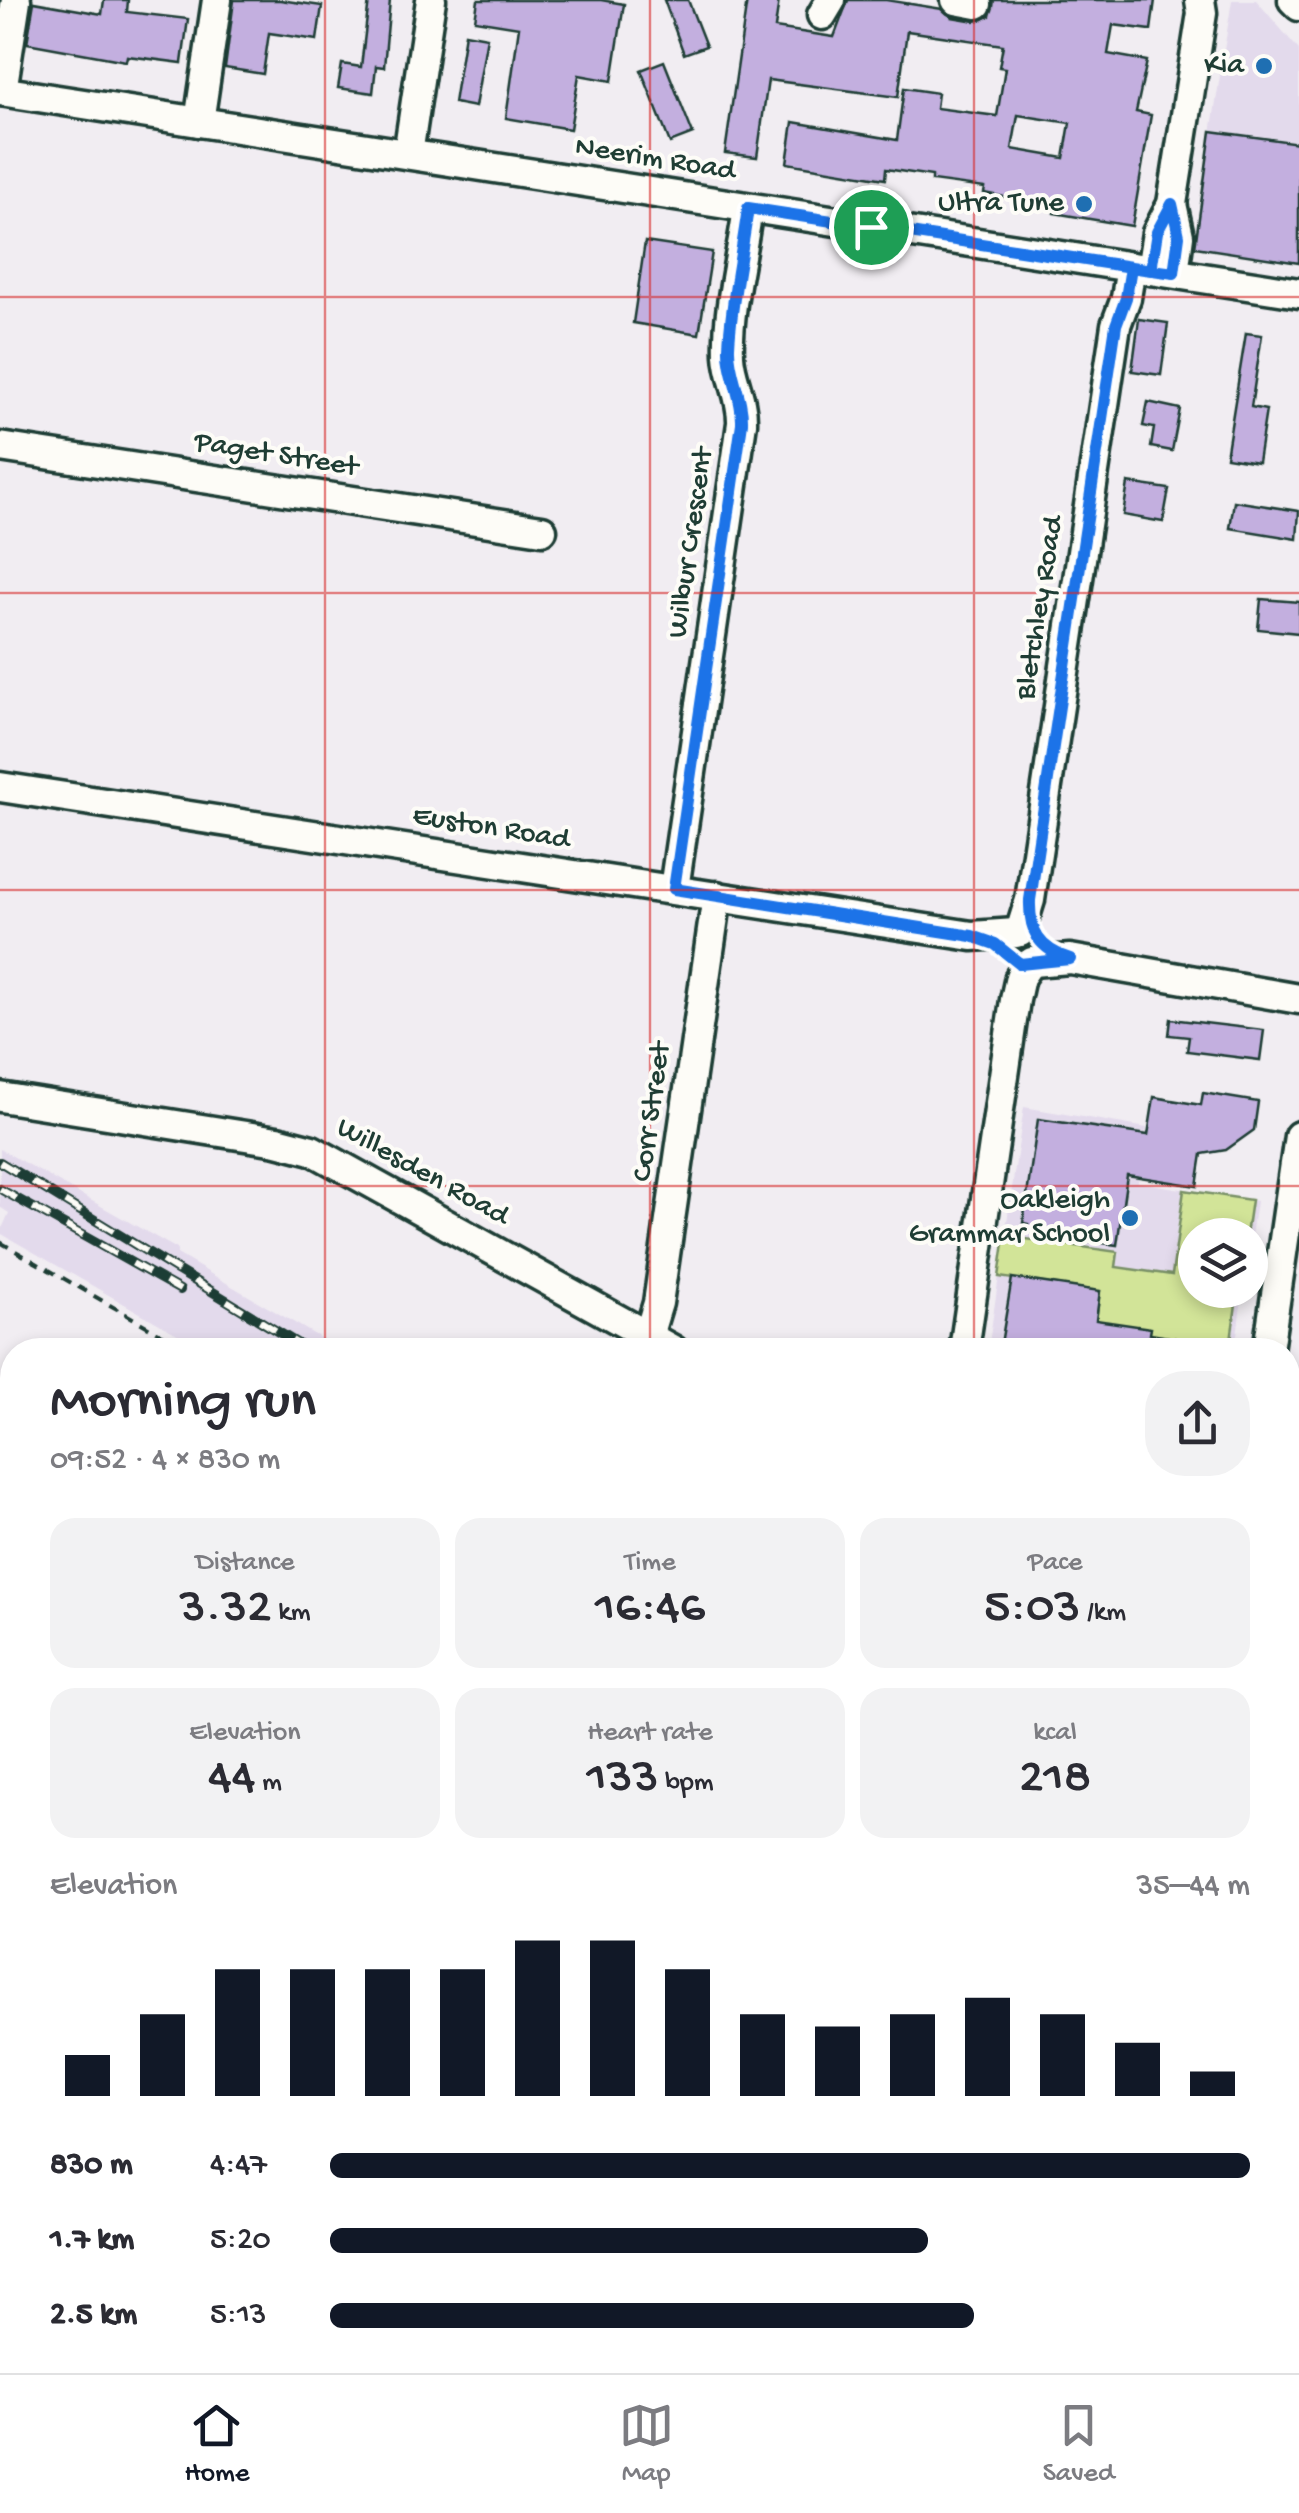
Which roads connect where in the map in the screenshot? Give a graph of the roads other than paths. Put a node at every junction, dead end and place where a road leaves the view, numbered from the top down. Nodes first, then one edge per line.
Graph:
1 (16, 0) edge
2 (217, 0) edge
3 (431, 0) edge
4 (1294, 0) edge
5 (1203, 4) edge
6 (1299, 6) edge
7 (1, 91) edge
8 (199, 122) junction
9 (408, 154) junction
10 (748, 208) junction
11 (1143, 269) junction
12 (1299, 293) edge
13 (0, 447) edge
14 (542, 530) dead end
15 (0, 786) edge
16 (674, 889) junction
17 (718, 896) junction
18 (1024, 948) junction
19 (1299, 999) edge
20 (0, 1098) edge
21 (1299, 1136) edge
22 (648, 1336) junction
23 (652, 1338) edge
24 (966, 1338) edge
25 (1270, 1338) edge

1 - 7 street
2 - 8 street
3 - 9 street
4 - 6 street
5 - 11 street, Bletchley Road
7 - 8 street, Neerim Road
8 - 9 street, Neerim Road
9 - 10 street, Neerim Road
10 - 11 street, Neerim Road
10 - 16 street, Wilbur Crescent
11 - 12 street, Neerim Road
11 - 18 street, Bletchley Road
13 - 14 street, Paget Street
15 - 16 street, Euston Road
16 - 17 street, Euston Road
17 - 18 street, Euston Road
17 - 22 street, Corr Street
18 - 19 street, Euston Road
18 - 24 street, Bletchley Road
20 - 22 street, Willesden Road
21 - 25 street
22 - 23 street, Willesden Road

